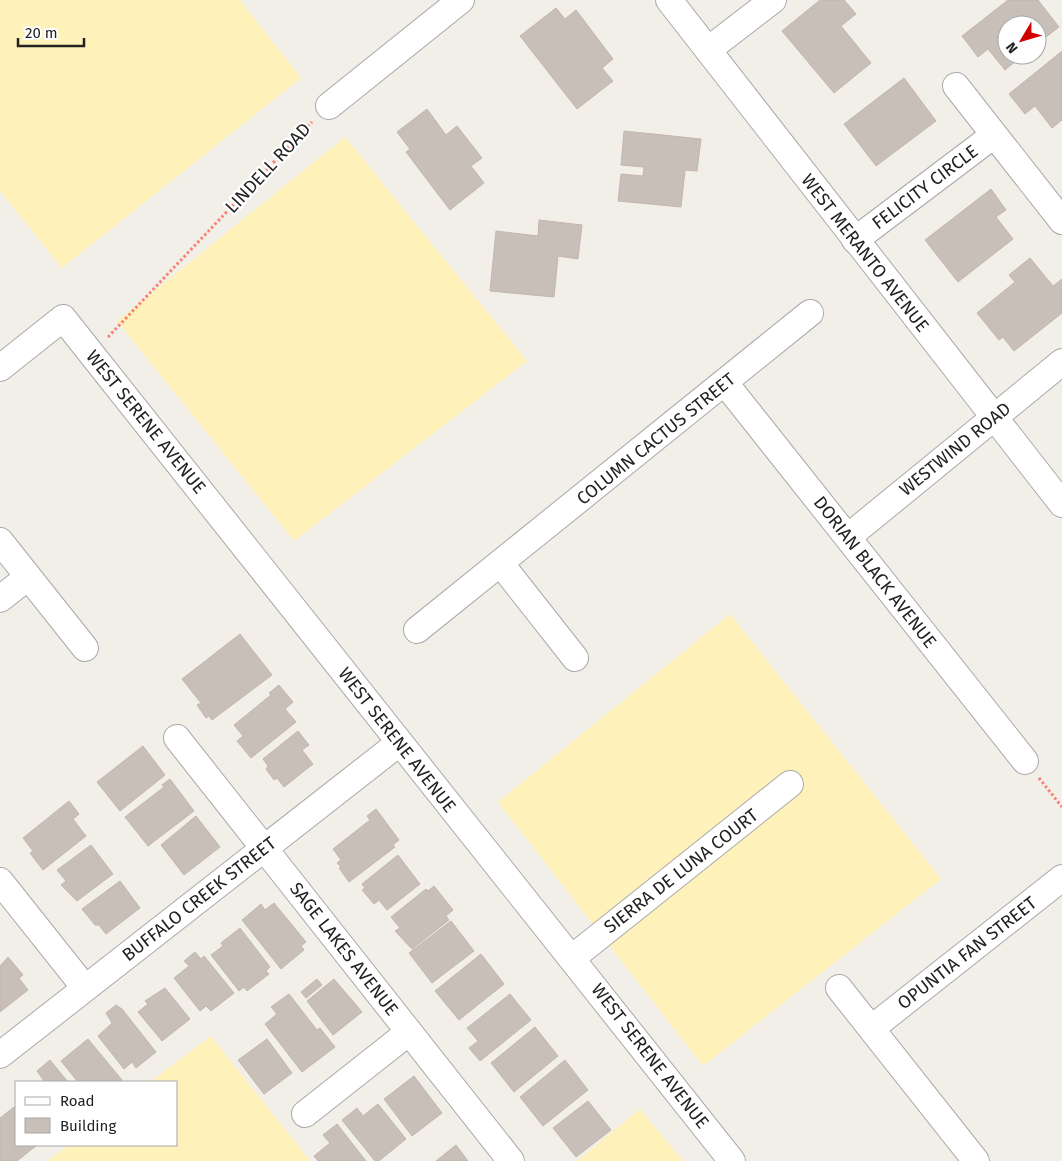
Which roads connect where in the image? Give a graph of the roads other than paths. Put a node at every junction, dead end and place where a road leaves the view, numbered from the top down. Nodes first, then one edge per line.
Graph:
1 (461, 0) edge
2 (669, 0) edge
3 (773, 0) edge
4 (708, 50) junction
5 (956, 86) dead end
6 (329, 106) road end
7 (994, 135) junction
8 (1062, 221) edge
9 (855, 240) junction
10 (810, 313) dead end
11 (1062, 362) edge
12 (0, 368) edge
13 (725, 383) junction
14 (993, 417) junction
15 (1062, 504) edge
16 (848, 537) junction
17 (0, 541) edge
18 (501, 564) junction
19 (28, 576) junction
20 (0, 598) edge
21 (417, 630) dead end
22 (85, 648) dead end
23 (575, 658) dead end
24 (177, 738) dead end
25 (399, 743) junction
26 (1025, 761) road end
27 (790, 784) dead end
28 (264, 848) junction
29 (1062, 878) edge
30 (0, 881) edge
31 (572, 958) junction
32 (85, 988) junction
33 (840, 988) dead end
34 (872, 1028) junction
35 (409, 1032) junction
36 (0, 1055) edge
37 (305, 1114) dead end
38 (511, 1161) edge
39 (732, 1161) edge
40 (976, 1161) edge

1 - 6 street
2 - 4 street, WEST MERANTO AVENUE
3 - 4 street
4 - 9 street, WEST MERANTO AVENUE
5 - 7 street, FELICITY CIRCLE
7 - 8 street, FELICITY CIRCLE
7 - 9 street, FELICITY CIRCLE
9 - 14 street, WEST MERANTO AVENUE
10 - 13 street, COLUMN CACTUS STREET
11 - 14 street, WESTWIND ROAD
12 - 25 street, WEST SERENE AVENUE
13 - 16 street, DORIAN BLACK AVENUE
13 - 18 street, COLUMN CACTUS STREET
14 - 15 street, WEST MERANTO AVENUE
14 - 16 street, WESTWIND ROAD
16 - 26 street, DORIAN BLACK AVENUE
17 - 19 street
18 - 21 street, COLUMN CACTUS STREET
18 - 23 street
19 - 20 street
19 - 22 street
24 - 28 street, SAGE LAKES AVENUE
25 - 28 street, BUFFALO CREEK STREET
25 - 31 street, WEST SERENE AVENUE
27 - 31 street, SIERRA DE LUNA COURT
28 - 32 street, BUFFALO CREEK STREET
28 - 35 street, SAGE LAKES AVENUE
29 - 34 street, OPUNTIA FAN STREET
30 - 32 street
31 - 39 street, WEST SERENE AVENUE
32 - 36 street, BUFFALO CREEK STREET
33 - 34 street
34 - 40 street
35 - 37 street
35 - 38 street, SAGE LAKES AVENUE

